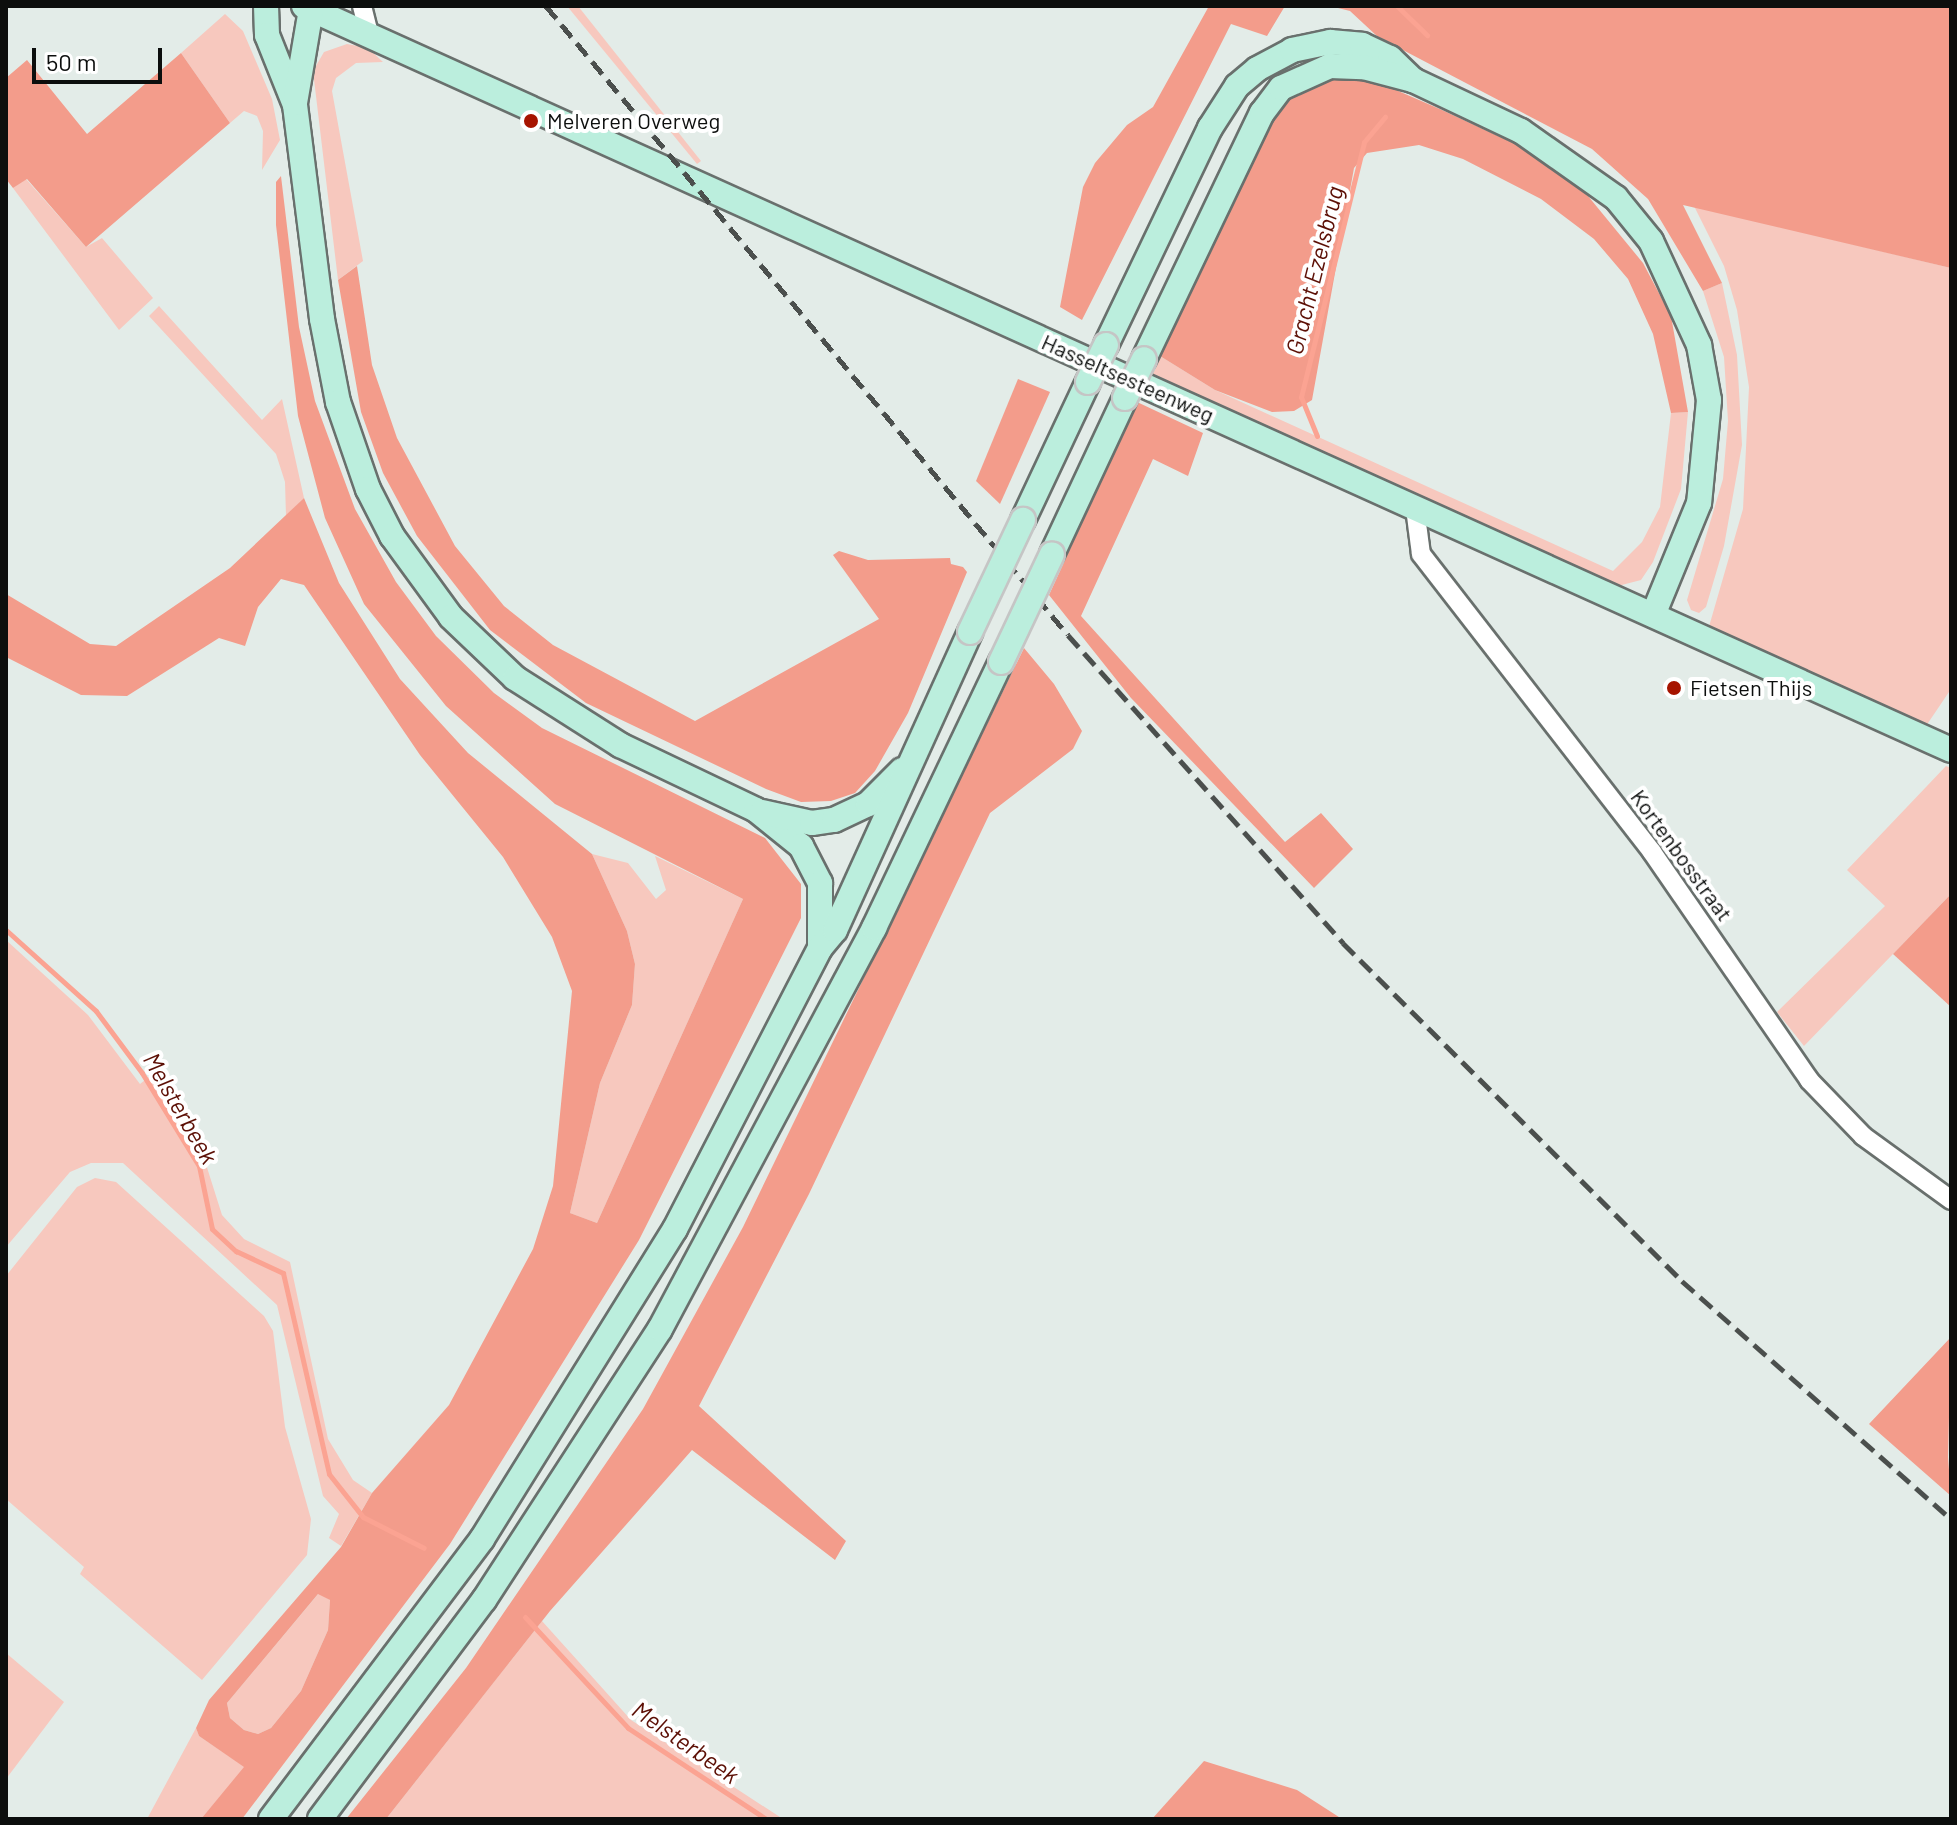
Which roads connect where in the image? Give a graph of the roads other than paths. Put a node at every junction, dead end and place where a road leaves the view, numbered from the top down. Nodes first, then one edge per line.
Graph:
1 (266, 6) edge
2 (362, 6) edge
3 (307, 8) edge
4 (370, 38) junction
5 (1413, 80) junction
6 (295, 105) junction
7 (1415, 508) junction
8 (1653, 615) junction
9 (1951, 750) edge
10 (908, 763) junction
11 (756, 810) junction
12 (820, 948) junction
13 (1951, 1200) edge
14 (271, 1819) edge
15 (320, 1819) edge

1 - 6 main road
2 - 4 street
3 - 4 main road, Hasseltsesteenweg
3 - 6 main road
4 - 7 main road, Hasseltsesteenweg
5 - 8 main road
5 - 10 main road, bridge
5 - 15 main road, bridge
6 - 11 main road
7 - 8 main road, Hasseltsesteenweg
7 - 13 street, Kortenbosstraat
8 - 9 main road, Hasseltsesteenweg
10 - 11 main road
10 - 12 main road
11 - 12 main road
12 - 14 main road

